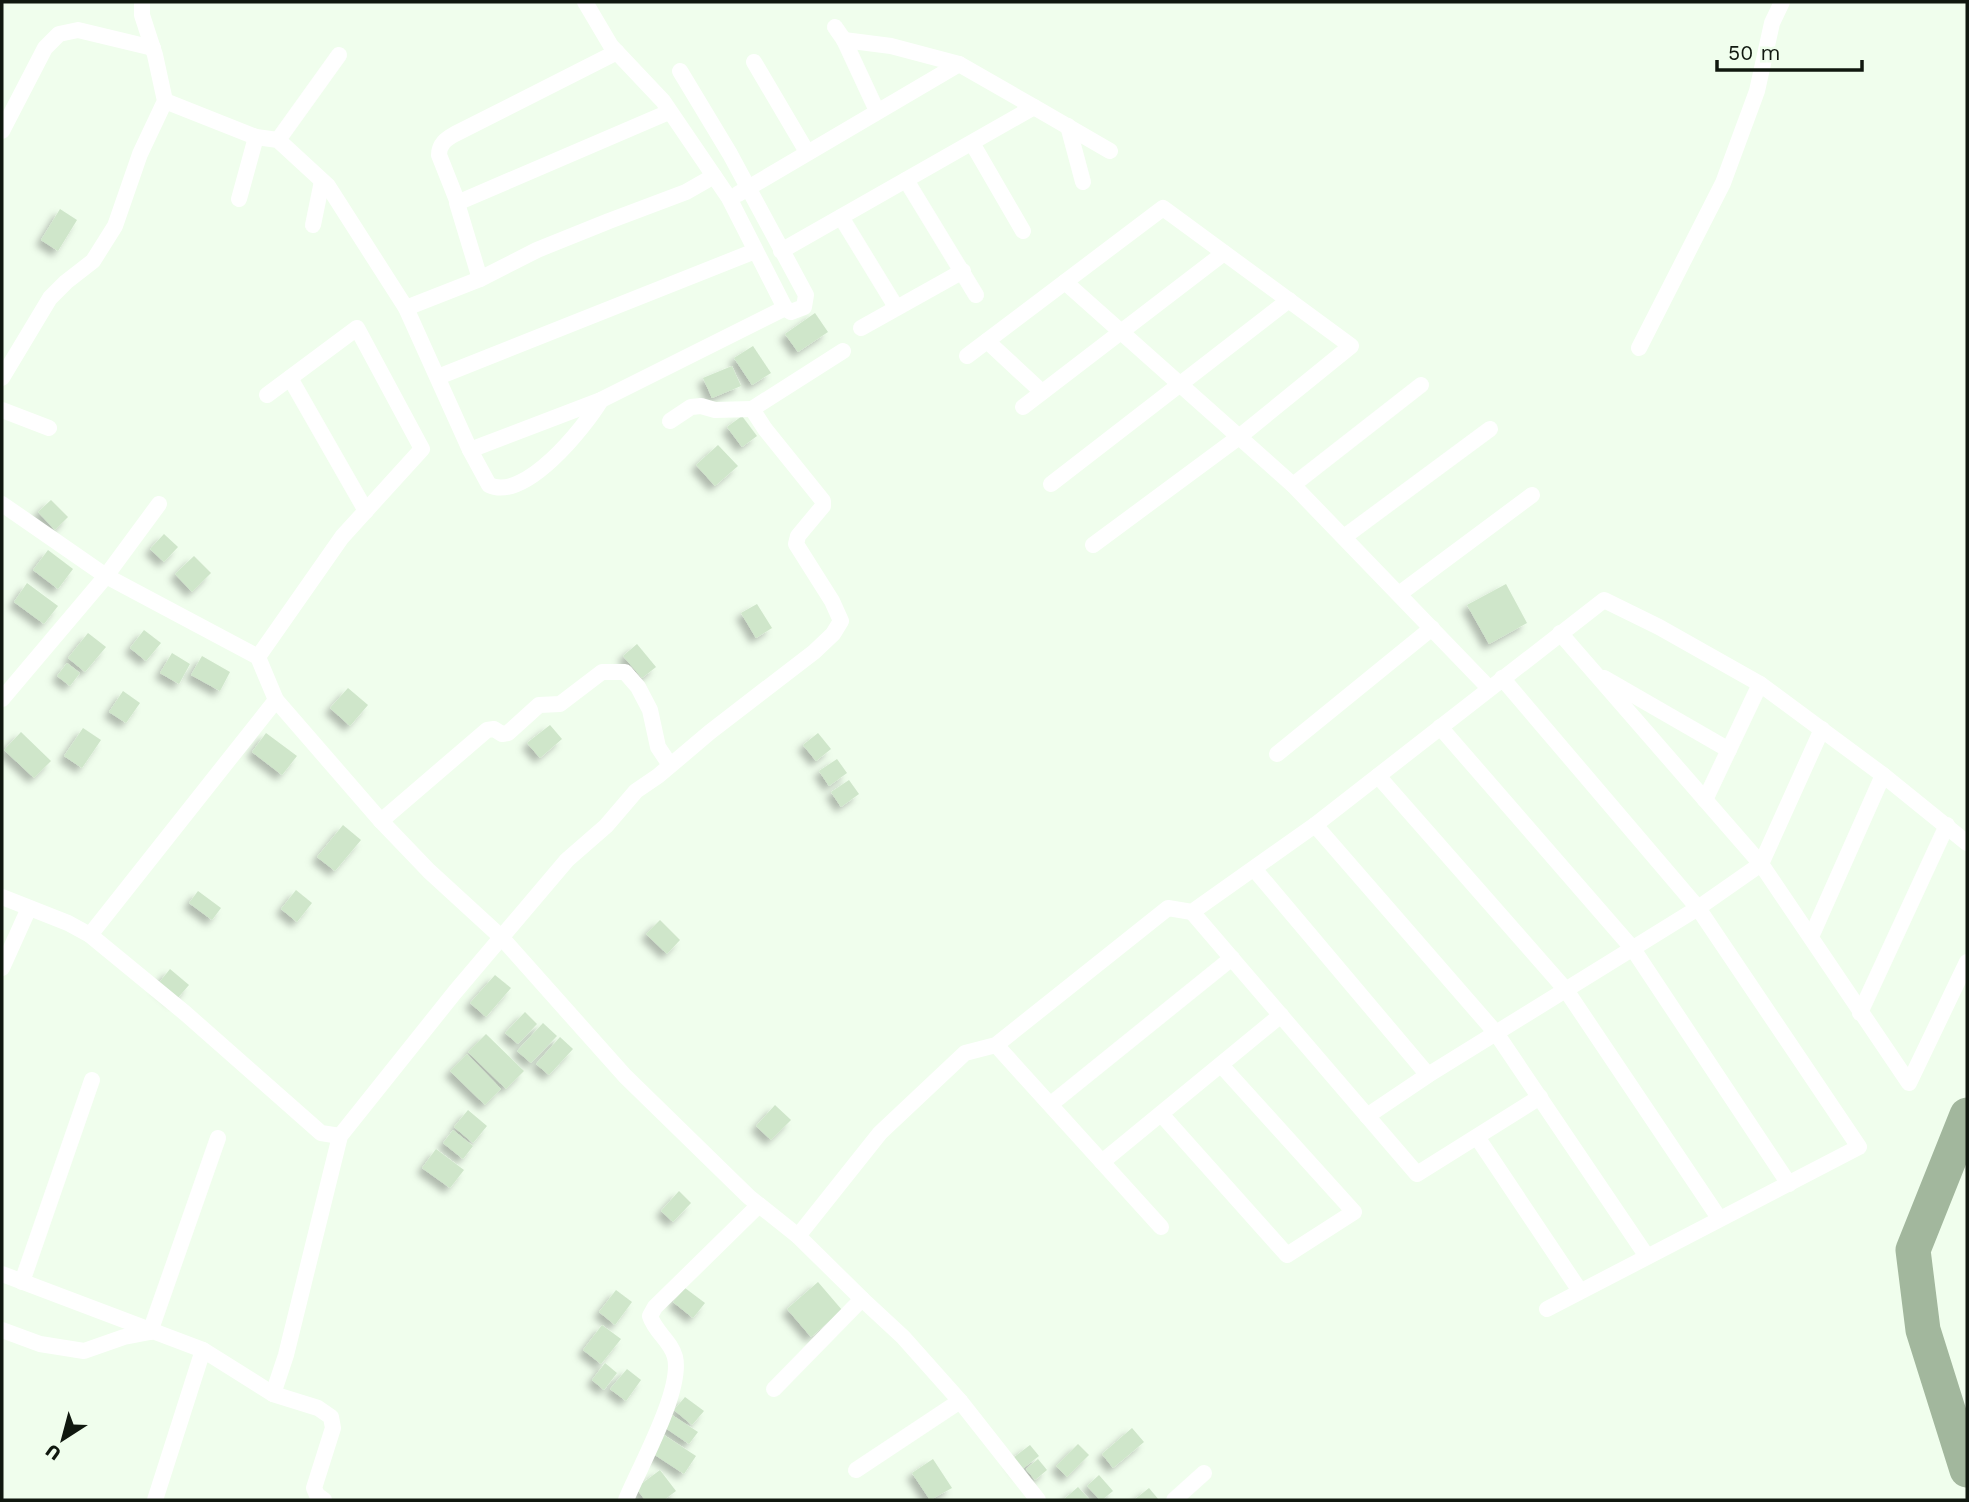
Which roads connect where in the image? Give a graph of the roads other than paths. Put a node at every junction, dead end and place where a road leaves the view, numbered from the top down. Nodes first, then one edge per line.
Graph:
1 (142, 2) edge
2 (585, 2) edge
3 (1782, 2) edge
4 (153, 48) junction
5 (617, 52) junction
6 (339, 55) dead end
7 (754, 62) dead end
8 (959, 64) junction
9 (680, 71) dead end
10 (164, 100) junction
11 (1034, 107) junction
12 (877, 111) junction
13 (669, 112) junction
14 (1068, 126) junction
15 (2, 131) edge
16 (256, 137) junction
17 (278, 140) junction
18 (972, 143) junction
19 (1110, 151) dead end
20 (807, 152) junction
21 (714, 176) junction
22 (906, 180) junction
23 (322, 181) junction
24 (1083, 182) dead end
25 (748, 190) junction
26 (729, 198) junction
27 (239, 199) dead end
28 (458, 202) junction
29 (841, 217) junction
30 (313, 225) dead end
31 (1023, 231) dead end
32 (755, 251) junction
33 (781, 251) junction
34 (1224, 253) junction
35 (963, 271) junction
36 (480, 279) junction
37 (1065, 282) junction
38 (976, 295) dead end
39 (1289, 300) junction
40 (896, 307) junction
41 (406, 308) junction
42 (785, 308) junction
43 (861, 328) dead end
44 (1121, 332) junction
45 (987, 341) junction
46 (1639, 348) dead end
47 (843, 351) dead end
48 (967, 356) dead end
49 (438, 377) junction
50 (2, 378) edge
51 (290, 378) junction
52 (1180, 384) junction
53 (1421, 385) dead end
54 (1042, 392) junction
55 (267, 395) dead end
56 (601, 400) junction
57 (1023, 407) dead end
58 (752, 409) junction
59 (2, 411) edge
60 (670, 421) dead end
61 (48, 428) dead end
62 (1490, 429) dead end
63 (1239, 437) junction
64 (470, 450) junction
65 (1051, 484) dead end
66 (1293, 485) junction
67 (1532, 495) dead end
68 (159, 503) dead end
69 (2, 504) edge
70 (366, 511) junction
71 (1344, 537) junction
72 (1093, 545) dead end
73 (106, 576) junction
74 (1398, 594) junction
75 (1432, 628) junction
76 (1560, 633) junction
77 (258, 657) junction
78 (1593, 671) junction
79 (1502, 678) junction
80 (1759, 684) junction
81 (1489, 688) junction
82 (2, 699) edge
83 (276, 700) junction
84 (1440, 727) junction
85 (1822, 729) junction
86 (1729, 750) junction
87 (1276, 754) dead end
88 (670, 765) junction
89 (1883, 775) junction
90 (1378, 776) junction
91 (1705, 800) junction
92 (381, 821) junction
93 (1315, 825) junction
94 (1947, 825) junction
95 (1967, 843) edge
96 (1761, 864) junction
97 (1255, 870) junction
98 (2, 897) edge
99 (29, 908) junction
100 (1698, 908) junction
101 (1192, 912) junction
102 (90, 935) junction
103 (501, 937) junction
104 (1811, 937) junction
105 (1633, 949) junction
106 (1232, 958) junction
107 (1967, 962) edge
108 (2, 968) edge
109 (1566, 990) junction
110 (1860, 1013) junction
111 (1281, 1015) junction
112 (1496, 1033) junction
113 (996, 1045) junction
114 (1221, 1065) junction
115 (1428, 1075) junction
116 (92, 1080) dead end
117 (1540, 1097) junction
118 (1051, 1104) junction
119 (1161, 1114) junction
120 (1367, 1116) junction
121 (340, 1136) junction
122 (218, 1138) dead end
123 (1477, 1138) junction
124 (1102, 1162) junction
125 (1789, 1184) junction
126 (759, 1205) junction
127 (1719, 1218) junction
128 (1161, 1227) dead end
129 (798, 1236) junction
130 (1646, 1255) junction
131 (2, 1274) edge
132 (22, 1282) junction
133 (1580, 1291) junction
134 (862, 1299) junction
135 (1546, 1309) dead end
136 (2, 1330) edge
137 (150, 1332) junction
138 (203, 1350) junction
139 (774, 1389) dead end
140 (273, 1394) junction
141 (960, 1401) junction
142 (856, 1470) dead end
143 (1204, 1473) dead end
144 (315, 1496) edge
145 (155, 1500) edge
146 (626, 1500) edge
147 (1038, 1500) edge
148 (1174, 1500) edge

1 - 4 street
2 - 5 street
3 - 46 street
4 - 10 street
4 - 15 street
5 - 13 street
5 - 28 street
6 - 17 street
7 - 20 street
8 - 11 street
8 - 12 street
8 - 12 street
9 - 25 street
10 - 16 street
10 - 50 street
11 - 14 street
11 - 18 street
12 - 20 street
13 - 21 street
13 - 28 street
14 - 19 street
14 - 24 street
16 - 17 street
16 - 27 street
17 - 23 street
18 - 22 street
18 - 31 street
20 - 25 street
21 - 26 street
21 - 36 street
22 - 29 street
22 - 35 street
23 - 30 street
23 - 41 street
25 - 26 street
25 - 33 street
26 - 32 street
28 - 36 street
29 - 33 street
29 - 40 street
32 - 42 street
32 - 49 street
33 - 42 street
34 - 37 street
34 - 39 street
34 - 44 street
35 - 38 street
35 - 40 street
36 - 41 street
37 - 44 street
37 - 45 street
39 - 52 street
39 - 63 street
40 - 43 street
41 - 49 street
42 - 56 street
44 - 52 street
44 - 54 street
45 - 48 street
45 - 54 street
47 - 58 street
49 - 64 street
51 - 55 street
51 - 70 street
51 - 70 street
52 - 63 street
52 - 65 street
53 - 66 street
54 - 57 street
56 - 64 street
56 - 64 street
58 - 60 street
58 - 88 street
59 - 61 street
62 - 71 street
63 - 66 street
63 - 72 street
66 - 71 street
67 - 74 street
68 - 73 street
69 - 73 street
70 - 77 street
71 - 74 street
73 - 77 street
73 - 82 street
74 - 75 street
75 - 81 street
75 - 87 street
76 - 78 street
76 - 79 street
76 - 80 street
77 - 83 street
78 - 86 street
78 - 91 street
79 - 81 street
79 - 100 street
80 - 85 street
80 - 86 street
81 - 84 street
83 - 92 street
83 - 102 street
84 - 90 street
84 - 105 street
85 - 89 street
85 - 96 street
86 - 91 street
88 - 92 street
88 - 103 street
89 - 94 street
89 - 104 street
90 - 93 street
90 - 109 street
91 - 96 street
92 - 103 street
93 - 97 street
93 - 112 street
94 - 95 street
94 - 110 street
96 - 100 street
96 - 104 street
97 - 101 street
97 - 115 street
98 - 99 street
99 - 102 street
99 - 108 street
100 - 105 street
100 - 125 street
101 - 106 street
101 - 113 street
102 - 121 street
103 - 121 street
103 - 126 street
104 - 110 street
105 - 109 street
105 - 125 street
106 - 111 street
106 - 118 street
107 - 110 street
109 - 112 street
109 - 127 street
111 - 114 street
111 - 120 street
112 - 115 street
112 - 117 street
113 - 118 street
113 - 129 street
114 - 119 street
114 - 119 street
115 - 120 street
116 - 132 street
117 - 123 street
117 - 130 street
118 - 124 street
119 - 124 street
120 - 123 street
121 - 140 street
122 - 137 street
123 - 133 street
124 - 128 street
125 - 127 street
126 - 129 street
126 - 146 street
127 - 130 street
129 - 134 street
130 - 133 street
131 - 132 street
132 - 137 street
133 - 135 street
134 - 139 street
134 - 141 street
136 - 137 street
137 - 138 street
138 - 140 street
138 - 145 street
140 - 144 street
141 - 142 street
141 - 147 street
143 - 148 street

